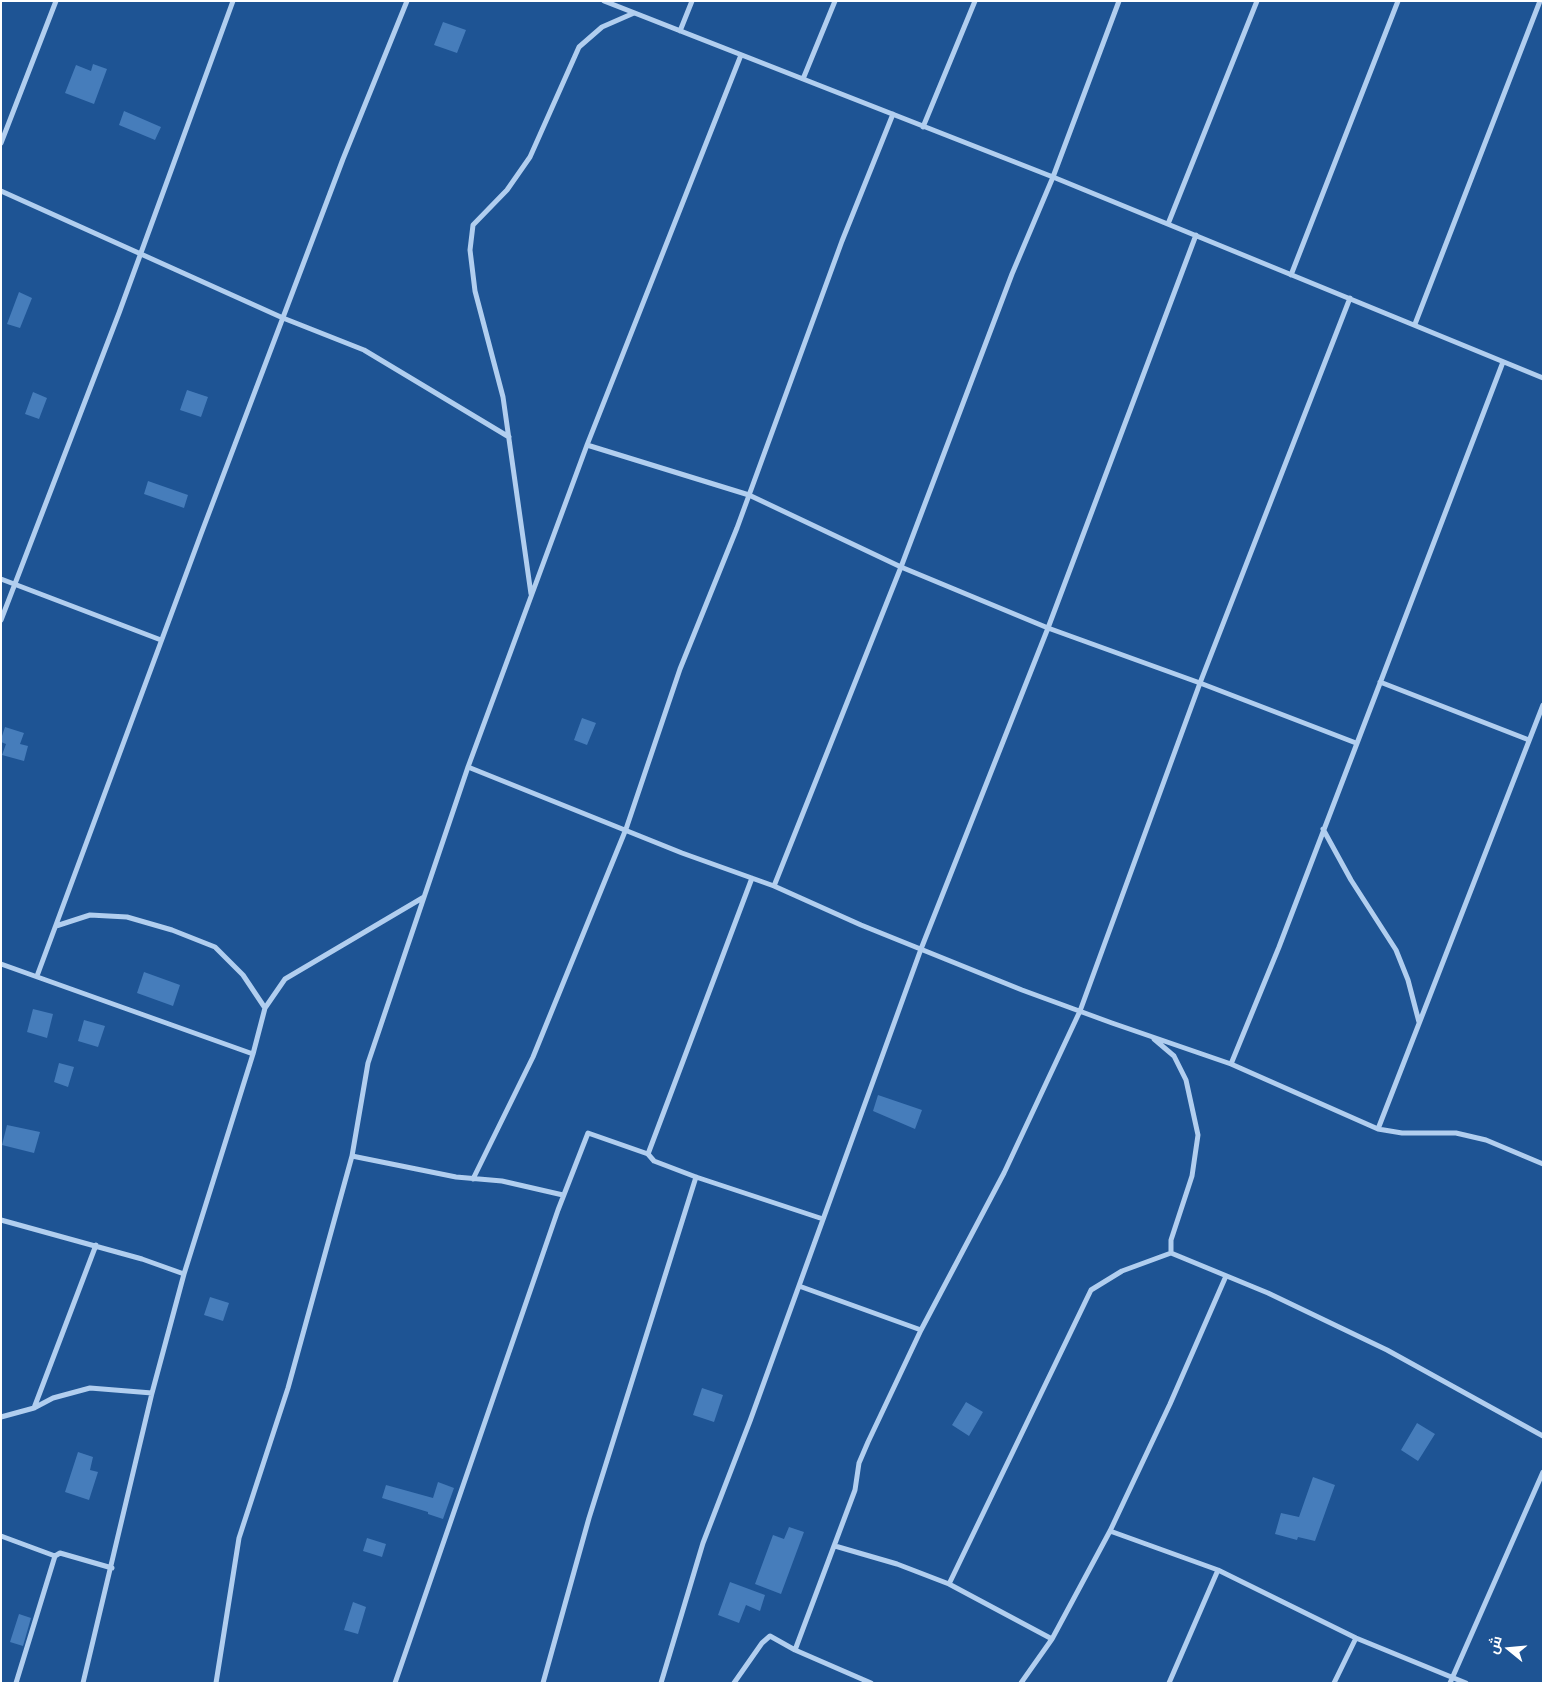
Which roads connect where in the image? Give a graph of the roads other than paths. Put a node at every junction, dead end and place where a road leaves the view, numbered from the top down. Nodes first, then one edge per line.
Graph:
1 (56, 1) edge
2 (232, 1) edge
3 (407, 1) edge
4 (604, 1) edge
5 (692, 1) edge
6 (835, 1) edge
7 (975, 1) edge
8 (1119, 1) edge
9 (1257, 1) edge
10 (1398, 1) edge
11 (1540, 1) edge
12 (634, 13) junction
13 (680, 31) junction
14 (741, 55) junction
15 (803, 80) junction
16 (893, 114) junction
17 (923, 126) junction
18 (1, 142) edge
19 (1053, 177) junction
20 (1, 191) edge
21 (1168, 224) junction
22 (1196, 235) junction
23 (141, 253) junction
24 (1292, 275) junction
25 (1350, 298) junction
26 (283, 318) junction
27 (1415, 324) junction
28 (1503, 362) junction
29 (1543, 378) edge
30 (509, 437) junction
31 (587, 445) junction
32 (749, 495) junction
33 (901, 567) junction
34 (1, 579) edge
35 (15, 584) junction
36 (532, 595) junction
37 (1, 620) edge
38 (1048, 628) junction
39 (161, 640) junction
40 (1380, 682) junction
41 (1200, 683) junction
42 (1543, 705) edge
43 (1529, 740) junction
44 (1356, 743) junction
45 (468, 767) junction
46 (626, 829) junction
47 (1323, 829) junction
48 (752, 878) junction
49 (774, 886) junction
50 (424, 897) junction
51 (56, 926) junction
52 (921, 948) junction
53 (1, 964) edge
54 (37, 976) junction
55 (265, 1008) junction
56 (1080, 1012) junction
57 (1419, 1022) junction
58 (1152, 1037) junction
59 (253, 1054) junction
60 (1231, 1064) junction
61 (1378, 1129) junction
62 (648, 1154) junction
63 (352, 1156) junction
64 (1543, 1164) edge
65 (696, 1177) junction
66 (473, 1179) junction
67 (563, 1195) junction
68 (823, 1219) junction
69 (1, 1220) edge
70 (96, 1245) junction
71 (1171, 1253) junction
72 (184, 1274) junction
73 (1226, 1276) junction
74 (799, 1286) junction
75 (921, 1330) junction
76 (152, 1393) junction
77 (34, 1408) junction
78 (1, 1417) edge
79 (1543, 1436) edge
80 (1543, 1472) edge
81 (1110, 1531) junction
82 (1, 1536) edge
83 (835, 1546) junction
84 (55, 1556) junction
85 (112, 1568) junction
86 (1218, 1570) junction
87 (949, 1584) junction
88 (1356, 1638) junction
89 (1052, 1639) junction
90 (795, 1650) junction
91 (1453, 1677) junction
92 (16, 1683) edge
93 (83, 1683) edge
94 (216, 1683) edge
95 (395, 1683) edge
96 (544, 1683) edge
97 (661, 1683) edge
98 (734, 1683) edge
99 (872, 1683) edge
100 (1021, 1683) edge
101 (1169, 1683) edge
102 (1334, 1683) edge
103 (1450, 1683) edge
104 (1466, 1683) edge

1 - 18 street
2 - 23 street
3 - 26 street
4 - 12 street
5 - 13 street
6 - 15 street
7 - 17 street
8 - 19 street
9 - 21 street
10 - 24 street
11 - 27 street
12 - 13 street
12 - 30 street
13 - 14 street
14 - 15 street
14 - 31 street
15 - 16 street
16 - 17 street
16 - 32 street
17 - 19 street
19 - 21 street
19 - 33 street
20 - 23 street
21 - 22 street
22 - 24 street
22 - 38 street
23 - 26 street
23 - 35 street
24 - 25 street
25 - 27 street
25 - 41 street
26 - 30 street
26 - 39 street
27 - 28 street
28 - 29 street
28 - 40 street
30 - 36 street
31 - 32 street
31 - 36 street
32 - 33 street
32 - 46 street
33 - 38 street
33 - 49 street
34 - 35 street
35 - 37 street
35 - 39 street
36 - 45 street
38 - 41 street
38 - 52 street
39 - 51 street
40 - 43 street
40 - 44 street
41 - 44 street
41 - 56 street
42 - 43 street
43 - 57 street
44 - 47 street
45 - 46 street
45 - 50 street
46 - 48 street
46 - 66 street
47 - 57 street
47 - 60 street
48 - 49 street
48 - 62 street
49 - 52 street
50 - 55 street
50 - 63 street
51 - 54 street
51 - 55 street
52 - 56 street
52 - 68 street
53 - 54 street
54 - 59 street
55 - 59 street
56 - 58 street
56 - 75 street
57 - 61 street
58 - 60 street
58 - 71 street
59 - 72 street
60 - 61 street
61 - 64 street
62 - 65 street
62 - 67 street
63 - 66 street
63 - 94 street
65 - 68 street
65 - 96 street
66 - 67 street
67 - 95 street
68 - 74 street
69 - 70 street
70 - 72 street
70 - 77 street
71 - 73 street
71 - 87 street
72 - 76 street
73 - 79 street
73 - 81 street
74 - 75 street
74 - 97 street
75 - 83 street
76 - 77 street
76 - 85 street
77 - 78 street
80 - 91 street
81 - 86 street
81 - 89 street
82 - 84 street
83 - 87 street
83 - 90 street
84 - 85 street
84 - 92 street
85 - 93 street
86 - 88 street
86 - 101 street
87 - 89 street
88 - 91 street
88 - 102 street
89 - 100 street
90 - 98 street
90 - 99 street
91 - 103 street
91 - 104 street

